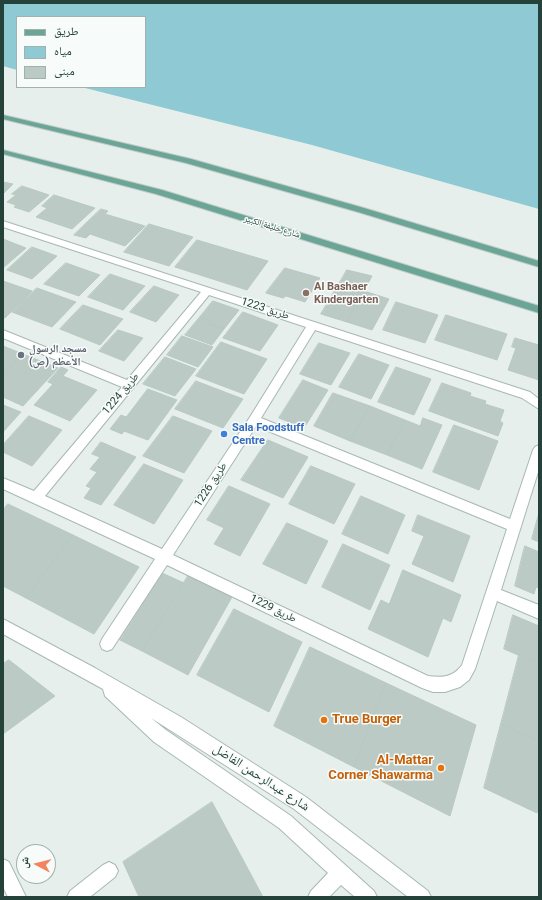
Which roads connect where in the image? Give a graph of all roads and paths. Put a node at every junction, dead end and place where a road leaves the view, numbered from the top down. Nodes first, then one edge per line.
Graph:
1 (3, 117) edge
2 (3, 152) edge
3 (3, 224) edge
4 (539, 264) edge
5 (208, 290) junction
6 (539, 310) edge
7 (313, 325) junction
8 (3, 334) edge
9 (129, 385) junction
10 (539, 405) edge
11 (254, 420) junction
12 (539, 450) edge
13 (3, 483) edge
14 (36, 498) junction
15 (514, 526) junction
16 (164, 557) junction
17 (493, 593) junction
18 (539, 612) edge
19 (3, 626) edge
20 (106, 644) dead end
21 (90, 673) junction
22 (3, 868) edge
23 (109, 870) dead end
24 (341, 872) junction
25 (17, 897) edge
26 (76, 897) edge
27 (317, 897) edge
28 (368, 897) edge
29 (422, 897) edge

1 - 4 main road
2 - 6 main road, شارع خليفة الكبير
3 - 5 street, طريق 1223
5 - 7 street, طريق 1223
5 - 9 street, طريق 1224
7 - 10 street, طريق 1223
7 - 11 street, طريق 1226
8 - 9 street
9 - 14 street, طريق 1224
11 - 15 street
11 - 16 street, طريق 1226
12 - 15 street, طريق 1229
13 - 14 street, طريق 1229
14 - 16 street, طريق 1229
15 - 17 street, طريق 1229
16 - 17 street, طريق 1229
16 - 20 street, طريق 1226
17 - 18 street
19 - 21 street, شارع عبدالرحمن الفاضل
21 - 24 street, شارع عبدالرحمن الفاضل
21 - 29 street, شارع عبدالرحمن الفاضل
22 - 25 street
23 - 26 street
24 - 27 street
24 - 28 street, شارع عبدالرحمن الفاضل

